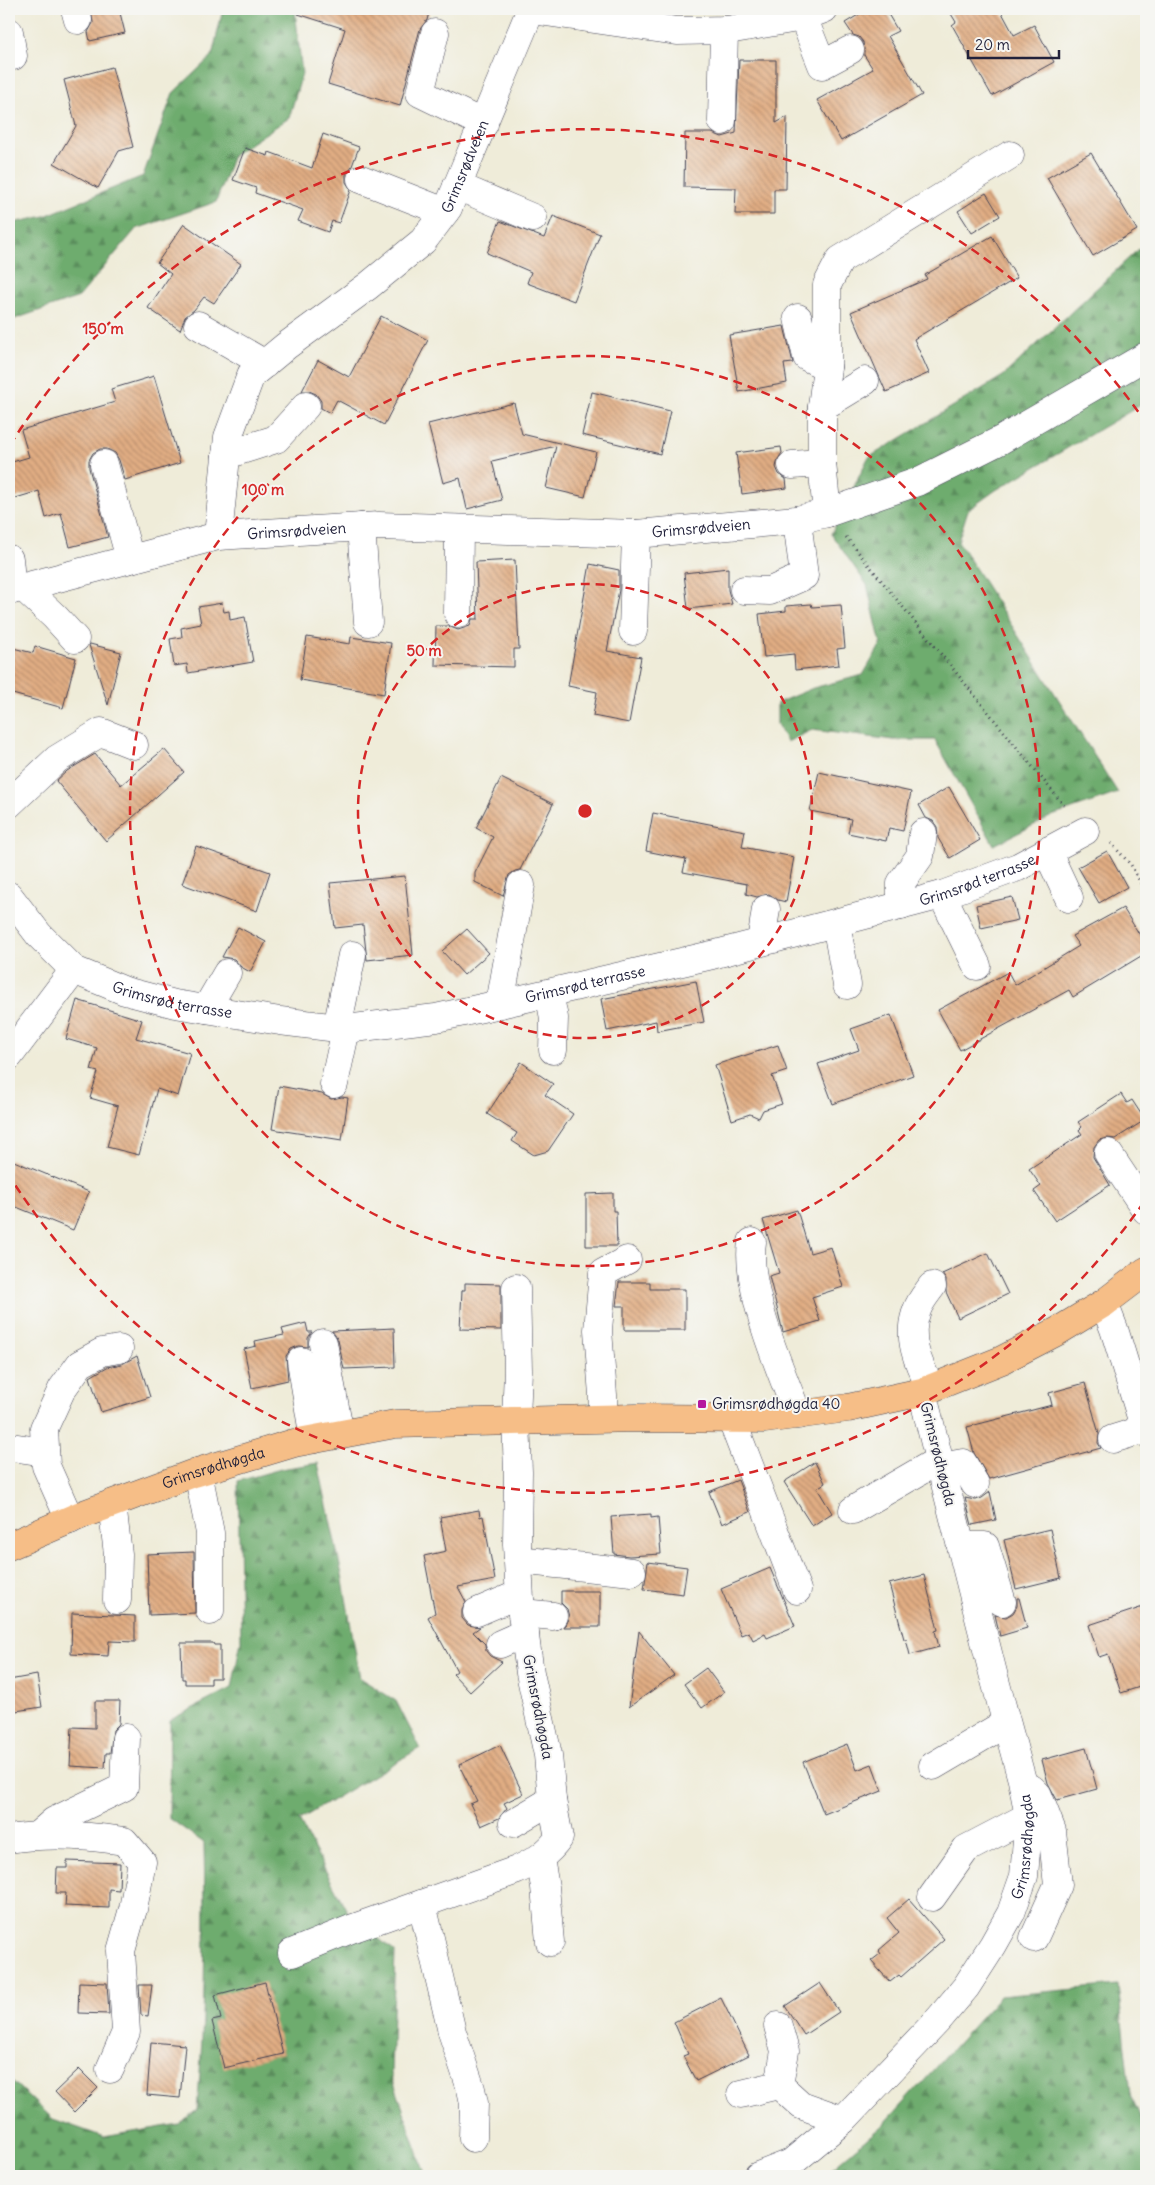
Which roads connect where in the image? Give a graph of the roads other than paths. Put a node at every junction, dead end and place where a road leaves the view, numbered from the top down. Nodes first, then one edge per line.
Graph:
1 (543, 10) edge
2 (814, 13) edge
3 (679, 20) edge
4 (724, 30) junction
5 (434, 33) dead end
6 (850, 50) dead end
7 (722, 121) dead end
8 (484, 124) junction
9 (1010, 155) dead end
10 (361, 179) dead end
11 (457, 186) junction
12 (445, 212) junction
13 (533, 218) dead end
14 (798, 318) dead end
15 (198, 326) dead end
16 (1146, 356) edge
17 (265, 364) junction
18 (827, 367) junction
19 (865, 381) dead end
20 (306, 406) dead end
21 (822, 407) junction
22 (226, 455) junction
23 (822, 463) junction
24 (104, 464) dead end
25 (792, 465) dead end
26 (827, 513) junction
27 (797, 520) junction
28 (361, 527) junction
29 (459, 529) junction
30 (636, 534) junction
31 (218, 536) junction
32 (9, 559) edge
33 (130, 559) junction
34 (15, 589) edge
35 (744, 590) dead end
36 (458, 614) dead end
37 (368, 622) dead end
38 (633, 630) dead end
39 (75, 639) dead end
40 (134, 744) dead end
41 (9, 804) edge
42 (1085, 831) road end
43 (923, 834) dead end
44 (1047, 851) junction
45 (521, 885) dead end
46 (942, 896) junction
47 (1069, 898) dead end
48 (11, 904) edge
49 (901, 906) junction
50 (766, 909) dead end
51 (836, 923) junction
52 (761, 942) junction
53 (352, 955) dead end
54 (977, 966) dead end
55 (74, 970) junction
56 (227, 973) dead end
57 (847, 985) dead end
58 (549, 993) junction
59 (500, 1004) junction
60 (206, 1010) junction
61 (342, 1028) junction
62 (552, 1050) dead end
63 (9, 1056) edge
64 (334, 1084) dead end
65 (1108, 1153) dead end
66 (1146, 1210) edge
67 (752, 1242) dead end
68 (627, 1260) dead end
69 (1146, 1271) edge
70 (932, 1286) dead end
71 (516, 1288) dead end
72 (1104, 1303) junction
73 (323, 1343) dead end
74 (119, 1349) dead end
75 (301, 1361) dead end
76 (927, 1390) junction
77 (798, 1414) junction
78 (603, 1418) junction
79 (730, 1418) junction
80 (516, 1420) junction
81 (1146, 1431) edge
82 (340, 1434) junction
83 (314, 1439) junction
84 (1113, 1439) dead end
85 (11, 1447) dead end
86 (45, 1452) junction
87 (940, 1464) junction
88 (198, 1472) junction
89 (975, 1484) dead end
90 (112, 1504) junction
91 (853, 1510) dead end
92 (70, 1520) junction
93 (9, 1546) edge
94 (961, 1546) junction
95 (518, 1560) junction
96 (632, 1572) dead end
97 (797, 1590) dead end
98 (117, 1600) dead end
99 (1002, 1602) dead end
100 (210, 1612) dead end
101 (476, 1612) dead end
102 (522, 1613) junction
103 (553, 1616) dead end
104 (500, 1644) dead end
105 (1006, 1723) junction
106 (126, 1738) dead end
107 (933, 1766) dead end
108 (1022, 1780) junction
109 (552, 1800) junction
110 (1029, 1816) junction
111 (513, 1823) dead end
112 (38, 1835) junction
113 (9, 1839) edge
114 (540, 1859) junction
115 (932, 1897) dead end
116 (422, 1904) junction
117 (1034, 1938) dead end
118 (550, 1942) dead end
119 (292, 1953) dead end
120 (778, 2026) dead end
121 (110, 2069) dead end
122 (779, 2085) junction
123 (741, 2094) dead end
124 (843, 2120) junction
125 (473, 2138) dead end
126 (758, 2176) edge

1 - 3 street, Grimsrødveien
1 - 8 street, Grimsrødveien
2 - 4 street, Grimsrødveien
2 - 6 street
3 - 4 street, Grimsrødveien
4 - 7 street
5 - 8 street
8 - 11 street, Grimsrødveien
9 - 18 street
10 - 12 street
11 - 12 street, Grimsrødveien
11 - 13 street
12 - 17 street, Grimsrødveien
14 - 18 street
15 - 17 street
16 - 26 street, Grimsrødveien
17 - 22 street, Grimsrødveien
18 - 21 street
19 - 21 street
20 - 22 street
21 - 23 street
22 - 31 street, Grimsrødveien
23 - 25 street
23 - 26 street
24 - 33 street
26 - 27 street, Grimsrødveien
27 - 30 street, Grimsrødveien
27 - 35 street
28 - 29 street, Grimsrødveien
28 - 31 street, Grimsrødveien
28 - 37 street
29 - 30 street, Grimsrødveien
29 - 36 street
30 - 38 street
31 - 33 street, Grimsrødveien
32 - 34 street
33 - 34 street, Grimsrødveien
34 - 39 street
40 - 41 street
42 - 44 street, Grimsrød terrasse
43 - 49 street
44 - 46 street, Grimsrød terrasse
44 - 47 street
45 - 59 street
46 - 49 street, Grimsrød terrasse
46 - 54 street
48 - 55 street, Grimsrød terrasse
49 - 51 street, Grimsrød terrasse
50 - 52 street
51 - 52 street, Grimsrød terrasse
51 - 57 street
52 - 58 street, Grimsrød terrasse
53 - 61 street
55 - 60 street, Grimsrød terrasse
55 - 63 street
56 - 60 street
58 - 59 street, Grimsrød terrasse
58 - 62 street
59 - 61 street, Grimsrød terrasse
60 - 61 street, Grimsrød terrasse
61 - 64 street
65 - 66 street
67 - 77 street
68 - 78 street
69 - 72 main road, Grimsrødhøgda
70 - 76 street
71 - 80 street
72 - 76 main road, Grimsrødhøgda
72 - 81 street
73 - 82 street
74 - 86 street
75 - 83 street
76 - 77 main road, Grimsrødhøgda
76 - 87 street, Grimsrødhøgda
77 - 79 main road, Grimsrødhøgda
78 - 79 main road, Grimsrødhøgda
78 - 80 main road, Grimsrødhøgda
79 - 97 street
80 - 82 main road, Grimsrødhøgda
80 - 95 street, Grimsrødhøgda
81 - 84 street
82 - 83 main road, Grimsrødhøgda
83 - 88 main road, Grimsrødhøgda
85 - 86 street
86 - 92 street
87 - 89 street
87 - 91 street
87 - 94 street, Grimsrødhøgda
88 - 90 main road, Grimsrødhøgda
88 - 100 street
90 - 92 main road, Grimsrødhøgda
90 - 98 street
92 - 93 main road, Grimsrødhøgda
94 - 99 street
94 - 105 street, Grimsrødhøgda
95 - 96 street
95 - 102 street, Grimsrødhøgda
101 - 102 street
102 - 103 street
102 - 104 street
102 - 109 street, Grimsrødhøgda
105 - 107 street
105 - 108 street, Grimsrødhøgda
106 - 112 street
108 - 110 street, Grimsrødhøgda
108 - 117 street
109 - 111 street
109 - 114 street, Grimsrødhøgda
110 - 115 street
110 - 124 street, Grimsrødhøgda
112 - 113 street
112 - 121 street
114 - 116 street, Grimsrødhøgda
114 - 118 street
116 - 119 street, Grimsrødhøgda
116 - 125 street
120 - 122 street
122 - 123 street
122 - 124 street
124 - 126 street, Grimsrødhøgda

